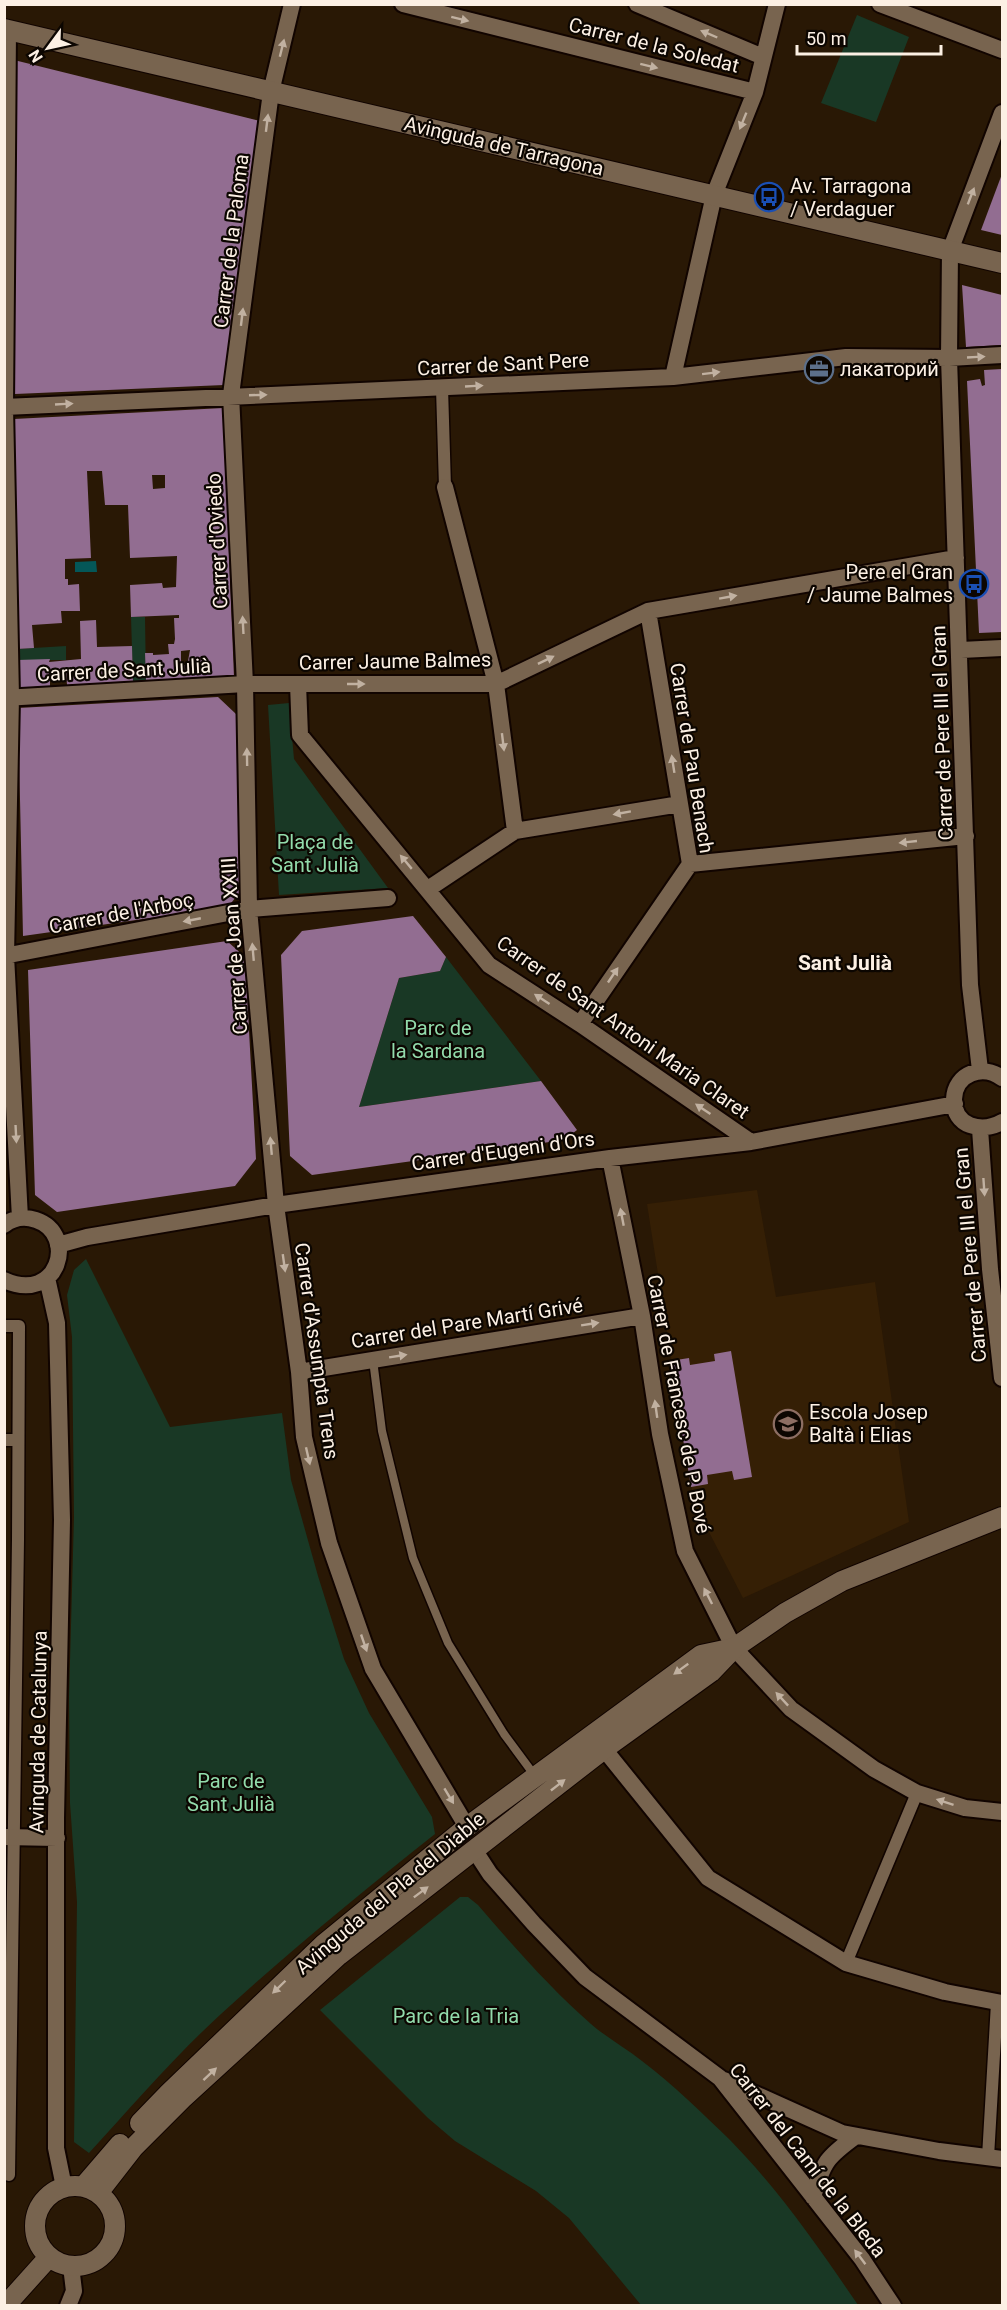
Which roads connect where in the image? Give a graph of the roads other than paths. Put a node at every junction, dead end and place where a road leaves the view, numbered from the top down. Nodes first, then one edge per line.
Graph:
1 (292, 4) edge
2 (403, 4) edge
3 (637, 4) edge
4 (777, 4) edge
5 (880, 4) edge
6 (6, 30) edge
7 (1002, 50) edge
8 (763, 57) junction
9 (271, 92) junction
10 (755, 92) junction
11 (1002, 113) edge
12 (714, 195) junction
13 (950, 251) junction
14 (1002, 263) edge
15 (1002, 355) edge
16 (949, 358) junction
17 (673, 377) junction
18 (442, 388) junction
19 (231, 396) junction
20 (5, 407) edge
21 (445, 487) joint
22 (956, 558) junction
23 (648, 611) junction
24 (1002, 648) edge
25 (961, 650) junction
26 (245, 684) junction
27 (298, 684) junction
28 (496, 684) junction
29 (8, 698) edge
30 (680, 804) junction
31 (515, 831) junction
32 (966, 836) junction
33 (690, 864) junction
34 (428, 889) junction
35 (388, 898) dead end
36 (249, 909) junction
37 (5, 956) edge
38 (580, 1024) junction
39 (980, 1070) junction
40 (1002, 1078) edge
41 (955, 1104) junction
42 (1002, 1122) edge
43 (980, 1129) junction
44 (751, 1142) junction
45 (610, 1158) junction
46 (276, 1205) junction
47 (12, 1221) edge
48 (58, 1245) junction
49 (996, 1268) edge
50 (47, 1278) junction
51 (4, 1280) edge
52 (642, 1316) junction
53 (4, 1326) edge
54 (373, 1360) junction
55 (299, 1372) junction
56 (1002, 1378) edge
57 (4, 1440) edge
58 (18, 1440) junction
59 (1002, 1517) edge
60 (10, 1634) edge
61 (734, 1648) junction
62 (604, 1749) junction
63 (535, 1776) junction
64 (917, 1793) junction
65 (1002, 1812) edge
66 (467, 1827) junction
67 (9, 1837) edge
68 (57, 1838) junction
69 (475, 1851) junction
70 (846, 1963) junction
71 (1000, 2003) edge
72 (720, 2078) junction
73 (856, 2136) junction
74 (995, 2158) edge
75 (9, 2175) dead end
76 (82, 2189) junction
77 (813, 2197) junction
78 (50, 2257) junction
79 (71, 2266) junction
80 (5, 2306) edge
81 (68, 2306) edge
82 (893, 2306) edge

9 -> 1 street, Carrer de la Paloma
2 -> 10 street, Carrer de la Soledat
8 -> 3 street
4 - 8 street
5 - 7 street
6 - 9 street, Avinguda de Tarragona
6 - 20 street
8 - 10 street
9 - 12 street, Avinguda de Tarragona
19 -> 9 street, Carrer de la Paloma
10 -> 12 street
13 -> 11 street
12 - 13 street, Avinguda de Tarragona
12 - 17 street
13 - 14 street, Avinguda de Tarragona
13 - 16 street, Carrer de Pere III el Gran
16 -> 15 street, Carrer de Sant Pere
17 -> 16 street, Carrer de Sant Pere
16 - 22 street, Carrer de Pere III el Gran
18 -> 17 street, Carrer de Sant Pere
19 -> 18 street, Carrer de Sant Pere
18 - 21 street
20 -> 19 street, Carrer de Sant Pere
26 -> 19 street, Carrer d'Oviedo
20 - 29 street
21 - 28 street
23 -> 22 street, Carrer Jaume Balmes
22 - 25 street, Carrer de Pere III el Gran
28 -> 23 street, Carrer Jaume Balmes
30 -> 23 street, Carrer de Pau Benach
24 - 25 street
25 - 32 street, Carrer de Pere III el Gran
26 - 27 street, Carrer Jaume Balmes
26 - 29 street, Carrer de Sant Julià
36 -> 26 street, Carrer de Joan XXIII
27 -> 28 street, Carrer Jaume Balmes
34 -> 27 street, Carrer de Sant Antoni Maria Claret
28 -> 31 street
29 - 37 street
30 -> 31 street
30 - 33 street, Carrer de Pau Benach
31 - 34 street
32 -> 33 street
32 - 39 street, Carrer de Pere III el Gran
38 -> 33 street, Carrer de Pau Benach
38 -> 34 street, Carrer de Sant Antoni Maria Claret
35 - 36 street, Carrer de l'Arboç
36 -> 37 street, Carrer de l'Arboç
46 -> 36 street, Carrer de Joan XXIII
37 -> 47 street
44 -> 38 street, Carrer de Sant Antoni Maria Claret
39 - 40 street
39 - 41 street
41 - 43 street
41 - 44 street, Carrer d'Eugeni d'Ors
42 - 43 street
43 -> 49 street, Carrer de Pere III el Gran
44 - 45 street, Carrer d'Eugeni d'Ors
45 - 46 street, Carrer d'Eugeni d'Ors
52 -> 45 street, Carrer de Francesc de P. Bové
46 - 48 street, Carrer d'Eugeni d'Ors
46 -> 55 street, Carrer d'Assumpta Trens
47 - 48 street
48 - 50 street
49 - 56 street, Carrer de Pere III el Gran
50 - 51 street
50 - 68 street, Avinguda de Catalunya
54 -> 52 street, Carrer del Pare Martí Grivé
61 -> 52 street, Carrer de Francesc de P. Bové
53 - 58 street
54 - 55 street, Carrer del Pare Martí Grivé
54 - 63 lane
55 -> 66 street, Carrer d'Assumpta Trens
57 - 58 street
58 - 60 street
59 - 61 street, Avinguda del Pla del Diable
60 - 67 street
61 - 62 street, Avinguda del Pla del Diable
61 -> 63 street, Avinguda del Pla del Diable
64 -> 61 street, Carrer de Francesc de P. Bové
69 -> 62 street, Avinguda del Pla del Diable
62 - 70 street
63 - 66 street, Avinguda del Pla del Diable
65 -> 64 street, Carrer de Francesc de P. Bové
64 - 70 street
66 -> 76 street, Avinguda del Pla del Diable
67 - 68 street
67 - 75 street
68 - 76 street, Avinguda de Catalunya
69 - 72 street, Carrer del Camí de la Bleda
76 -> 69 street, Avinguda del Pla del Diable
70 - 71 street
71 - 74 street
72 - 73 street
72 - 77 street, Carrer del Camí de la Bleda
73 - 74 street
73 - 77 street
76 - 78 street
76 - 79 street
82 -> 77 street, Carrer del Camí de la Bleda
78 - 79 street
78 - 80 street
79 - 81 street

